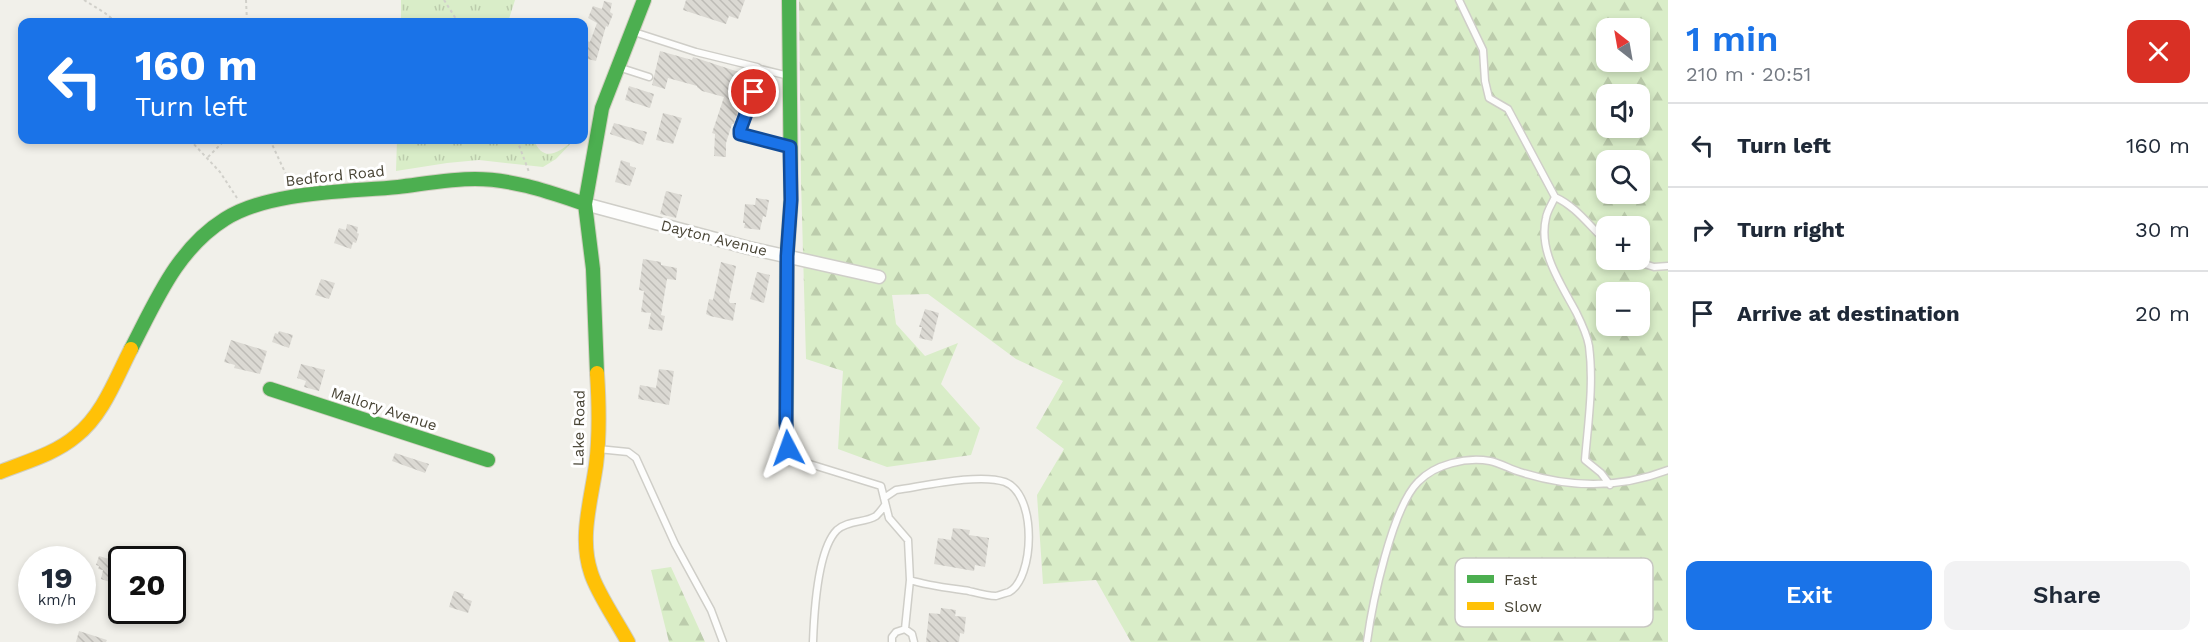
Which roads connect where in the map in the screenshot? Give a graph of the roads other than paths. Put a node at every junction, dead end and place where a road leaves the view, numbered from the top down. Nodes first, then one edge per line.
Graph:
1 (644, 0) edge
2 (789, 0) edge
3 (1459, 0) edge
4 (630, 31) junction
5 (617, 67) junction
6 (760, 69) junction
7 (790, 76) junction
8 (649, 77) dead end
9 (790, 147) junction
10 (1555, 197) junction
11 (585, 204) junction
12 (1596, 231) edge
13 (787, 256) junction
14 (1650, 266) edge
15 (1668, 266) edge
16 (879, 276) dead end
17 (270, 389) dead end
18 (786, 423) joint
19 (597, 448) junction
20 (488, 460) dead end
21 (1668, 470) edge
22 (0, 472) edge
23 (1611, 485) junction
24 (884, 498) junction
25 (885, 506) junction
26 (910, 580) junction
27 (905, 629) junction
28 (628, 642) edge
29 (723, 642) edge
30 (813, 642) edge
31 (892, 642) edge
32 (914, 642) edge
33 (1367, 642) edge

1 - 4 street
2 - 7 street
3 - 10 lane
4 - 5 street
4 - 6 lane
5 - 8 lane
5 - 11 street
6 - 7 lane
6 - 9 lane
7 - 9 street
9 - 13 street
10 - 12 lane
10 - 23 lane
11 - 13 street, Dayton Avenue
11 - 19 street, Lake Road
11 - 22 street, Bedford Road
13 - 16 street, Dayton Avenue
13 - 18 street
14 - 15 lane
17 - 20 street, Mallory Avenue
18 - 24 lane
19 - 28 street, Lake Road
19 - 29 lane
21 - 23 lane
23 - 33 lane
24 - 25 lane
24 - 26 lane
25 - 26 lane
25 - 30 lane
26 - 27 lane
27 - 31 lane
27 - 32 lane

